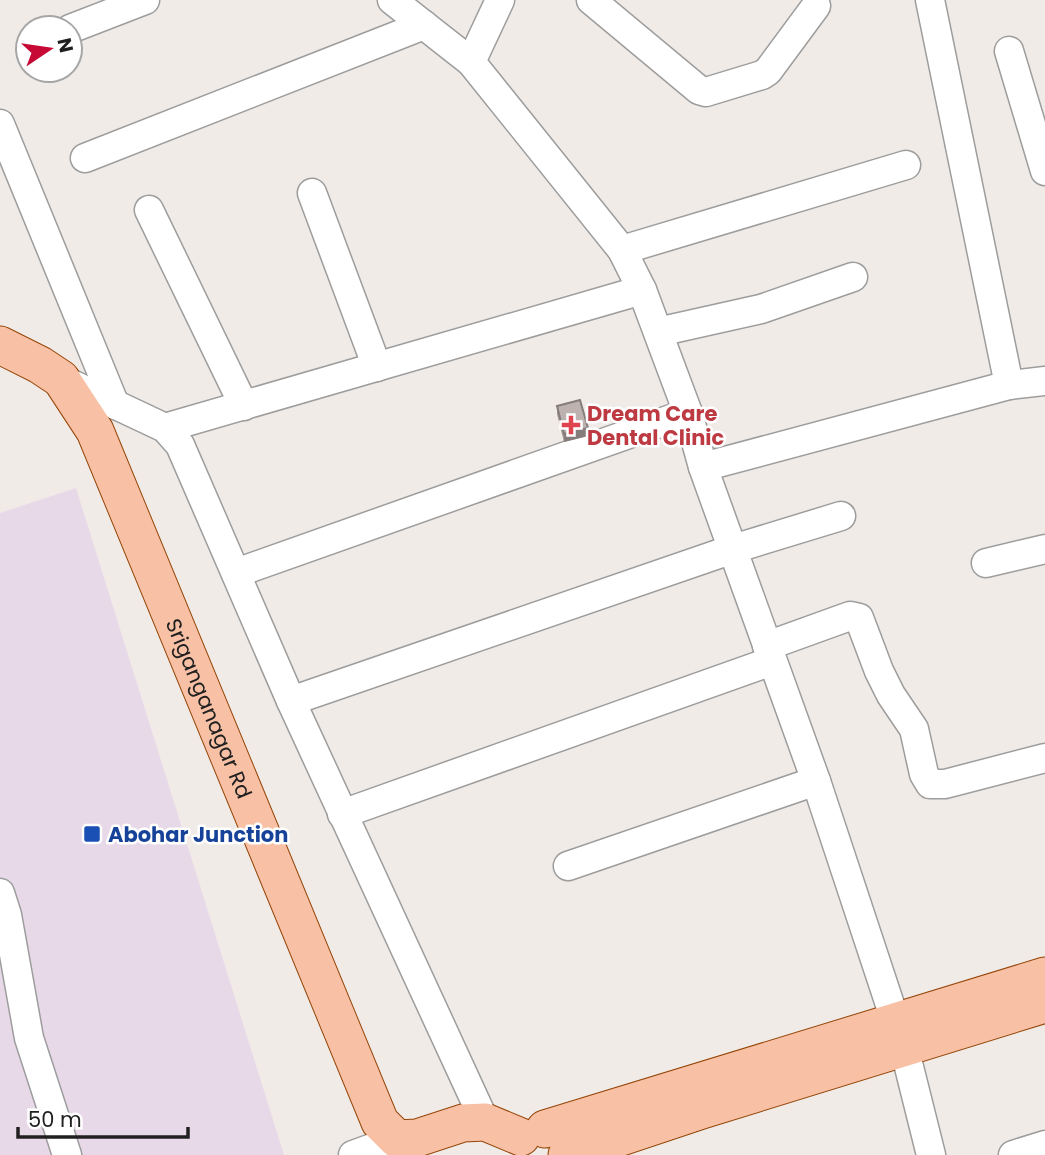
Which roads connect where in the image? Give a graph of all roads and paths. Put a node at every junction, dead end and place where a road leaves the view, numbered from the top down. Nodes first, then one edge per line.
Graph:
1 (145, 0) edge
2 (392, 0) edge
3 (500, 0) edge
4 (591, 0) edge
5 (930, 0) edge
6 (816, 6) dead end
7 (84, 24) edge
8 (424, 25) junction
9 (1009, 51) dead end
10 (471, 62) junction
11 (0, 124) edge
12 (85, 158) dead end
13 (906, 165) dead end
14 (1045, 171) edge
15 (312, 193) dead end
16 (149, 210) dead end
17 (622, 250) junction
18 (853, 277) dead end
19 (642, 290) junction
20 (658, 332) junction
21 (0, 345) edge
22 (377, 367) junction
23 (61, 379) junction
24 (1045, 381) edge
25 (1009, 385) junction
26 (115, 405) junction
27 (244, 406) junction
28 (688, 413) junction
29 (165, 428) junction
30 (702, 467) junction
31 (841, 516) dead end
32 (733, 549) junction
33 (1045, 549) edge
34 (986, 563) dead end
35 (236, 573) junction
36 (770, 653) junction
37 (291, 701) junction
38 (1045, 758) edge
39 (816, 780) junction
40 (342, 814) junction
41 (568, 866) dead end
42 (0, 893) edge
43 (1045, 976) edge
44 (1045, 1004) edge
45 (900, 1035) junction
46 (485, 1122) junction
47 (397, 1139) junction
48 (635, 1144) edge
49 (1045, 1145) edge
50 (542, 1146) edge
51 (67, 1155) edge
52 (354, 1155) edge
53 (931, 1155) edge
54 (1013, 1155) edge

1 - 7 street
2 - 8 street
3 - 10 street
4 - 6 street
5 - 25 street
8 - 10 street
8 - 12 street
9 - 14 street
10 - 17 street
11 - 26 street
13 - 17 street
15 - 22 street
16 - 27 street
17 - 19 street
18 - 20 street
19 - 20 street
19 - 22 street
20 - 28 street
21 - 23 main road, Sriganganagar Rd
22 - 27 street
23 - 26 street
23 - 47 main road, Sriganganagar Rd
24 - 25 street
25 - 30 street
26 - 29 street
27 - 29 street
28 - 30 street
28 - 35 street
29 - 35 street
30 - 32 street
31 - 32 street
32 - 36 street
32 - 37 street
33 - 34 street
35 - 37 street
36 - 38 street
36 - 39 street
36 - 40 street
37 - 40 street
39 - 41 street
39 - 45 street
40 - 46 street
42 - 51 street
43 - 45 main road
44 - 45 main road
45 - 48 main road
45 - 50 main road
45 - 53 street
46 - 47 main road
46 - 50 main road
47 - 52 street
48 - 50 main road
49 - 54 street

